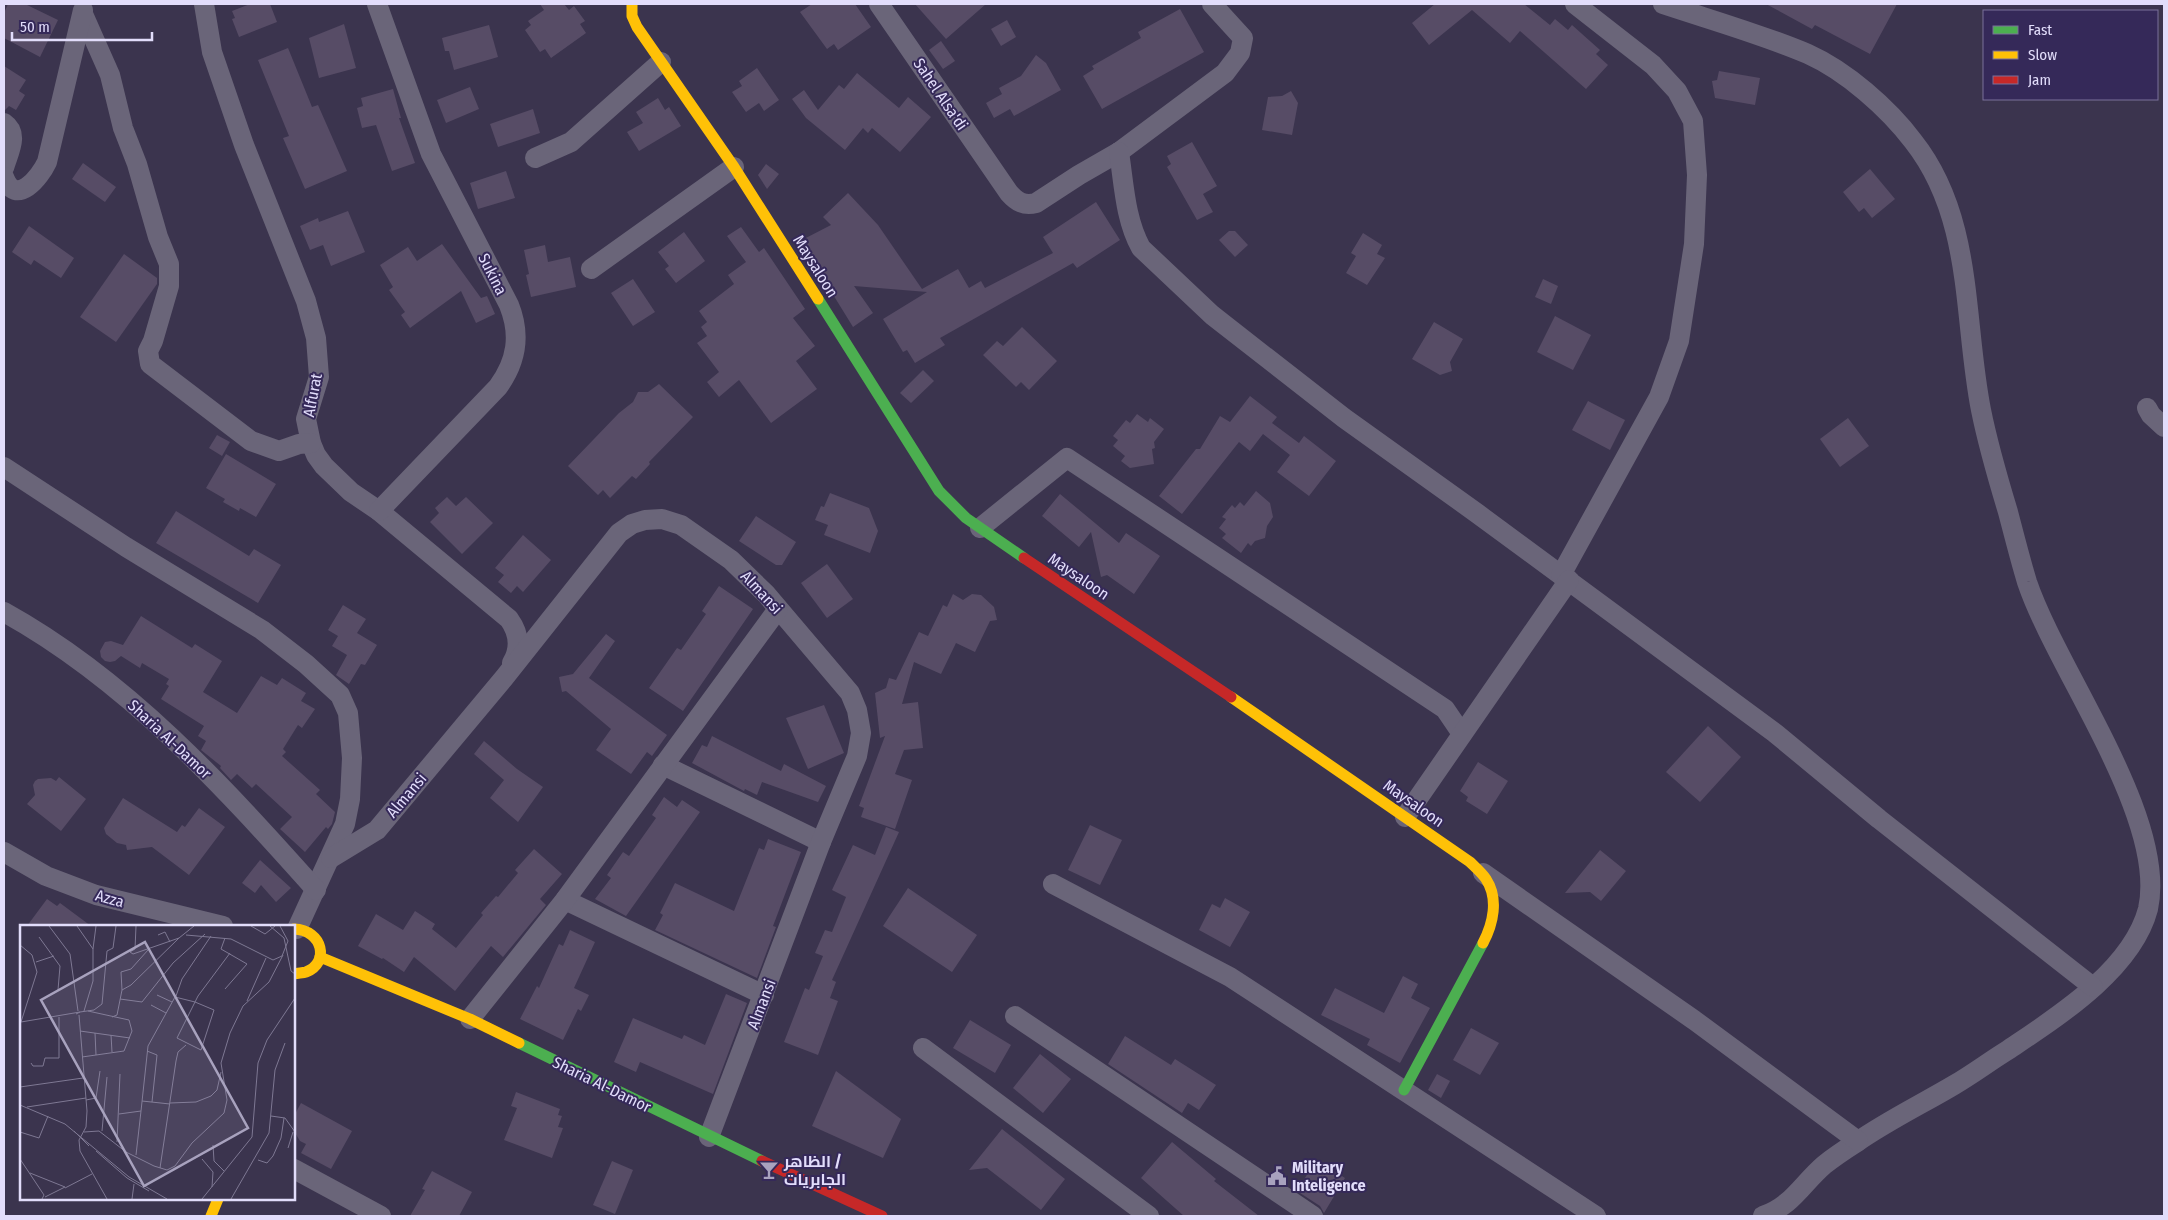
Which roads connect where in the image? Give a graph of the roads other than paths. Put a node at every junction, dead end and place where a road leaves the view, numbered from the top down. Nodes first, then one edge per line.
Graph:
1 (204, 4) edge
2 (377, 4) edge
3 (632, 4) edge
4 (879, 4) edge
5 (1212, 4) edge
6 (1576, 4) edge
7 (1663, 4) edge
8 (84, 9) edge
9 (661, 62) junction
10 (4, 123) edge
11 (1119, 152) junction
12 (535, 158) dead end
13 (734, 167) junction
14 (4, 168) edge
15 (4, 177) edge
16 (591, 269) dead end
17 (2148, 408) dead end
18 (2164, 427) edge
19 (310, 442) junction
20 (4, 467) edge
21 (379, 512) junction
22 (980, 528) junction
23 (1565, 578) junction
24 (778, 609) junction
25 (4, 612) edge
26 (504, 678) junction
27 (1462, 734) junction
28 (663, 765) junction
29 (1405, 817) junction
30 (821, 842) junction
31 (4, 852) edge
32 (331, 858) junction
33 (1481, 872) junction
34 (1052, 884) dead end
35 (316, 890) junction
36 (565, 900) junction
37 (219, 925) edge
38 (296, 929) edge
39 (320, 957) junction
40 (295, 975) edge
41 (2093, 987) junction
42 (764, 996) junction
43 (1015, 1016) dead end
44 (470, 1019) junction
45 (923, 1048) dead end
46 (1404, 1090) junction
47 (709, 1137) junction
48 (1858, 1141) junction
49 (295, 1170) edge
50 (218, 1200) edge
51 (211, 1216) edge
52 (381, 1216) edge
53 (882, 1216) edge
54 (1149, 1216) edge
55 (1313, 1216) edge
56 (1596, 1216) edge
57 (1763, 1216) edge

1 - 19 street, Alfurat
2 - 21 street, Sukina
3 - 9 street, Maysaloon
4 - 11 street, Sahel Alsa'di
5 - 11 street, Sahel Alsa'di
6 - 23 street
7 - 41 street
8 - 15 street
8 - 19 street
9 - 12 street
9 - 13 street, Maysaloon
10 - 14 street
11 - 23 street
13 - 16 street
13 - 22 street, Maysaloon
17 - 18 street
19 - 21 street, Alfurat
20 - 32 street
21 - 26 street, Alfurat
22 - 27 street
22 - 29 street, Maysaloon
23 - 27 street
23 - 41 street
24 - 26 street, Almansi
24 - 28 street
24 - 30 street, Almansi
25 - 35 street, Sharia Al-Damor
26 - 32 street, Almansi
27 - 29 street
28 - 30 street
28 - 36 street
29 - 33 street, Maysaloon
30 - 42 street, Almansi
31 - 37 street, Azza
32 - 35 street
33 - 46 street, Maysaloon
33 - 48 street
34 - 46 street
35 - 38 street
36 - 42 street
36 - 44 street
38 - 39 street
39 - 40 street
39 - 44 street, Sharia Al-Damor
41 - 48 street
42 - 47 street, Almansi
43 - 55 street
44 - 47 street, Sharia Al-Damor
45 - 54 street
46 - 56 street
47 - 53 street, Sharia Al-Damor
48 - 57 street
49 - 52 street
50 - 51 street

